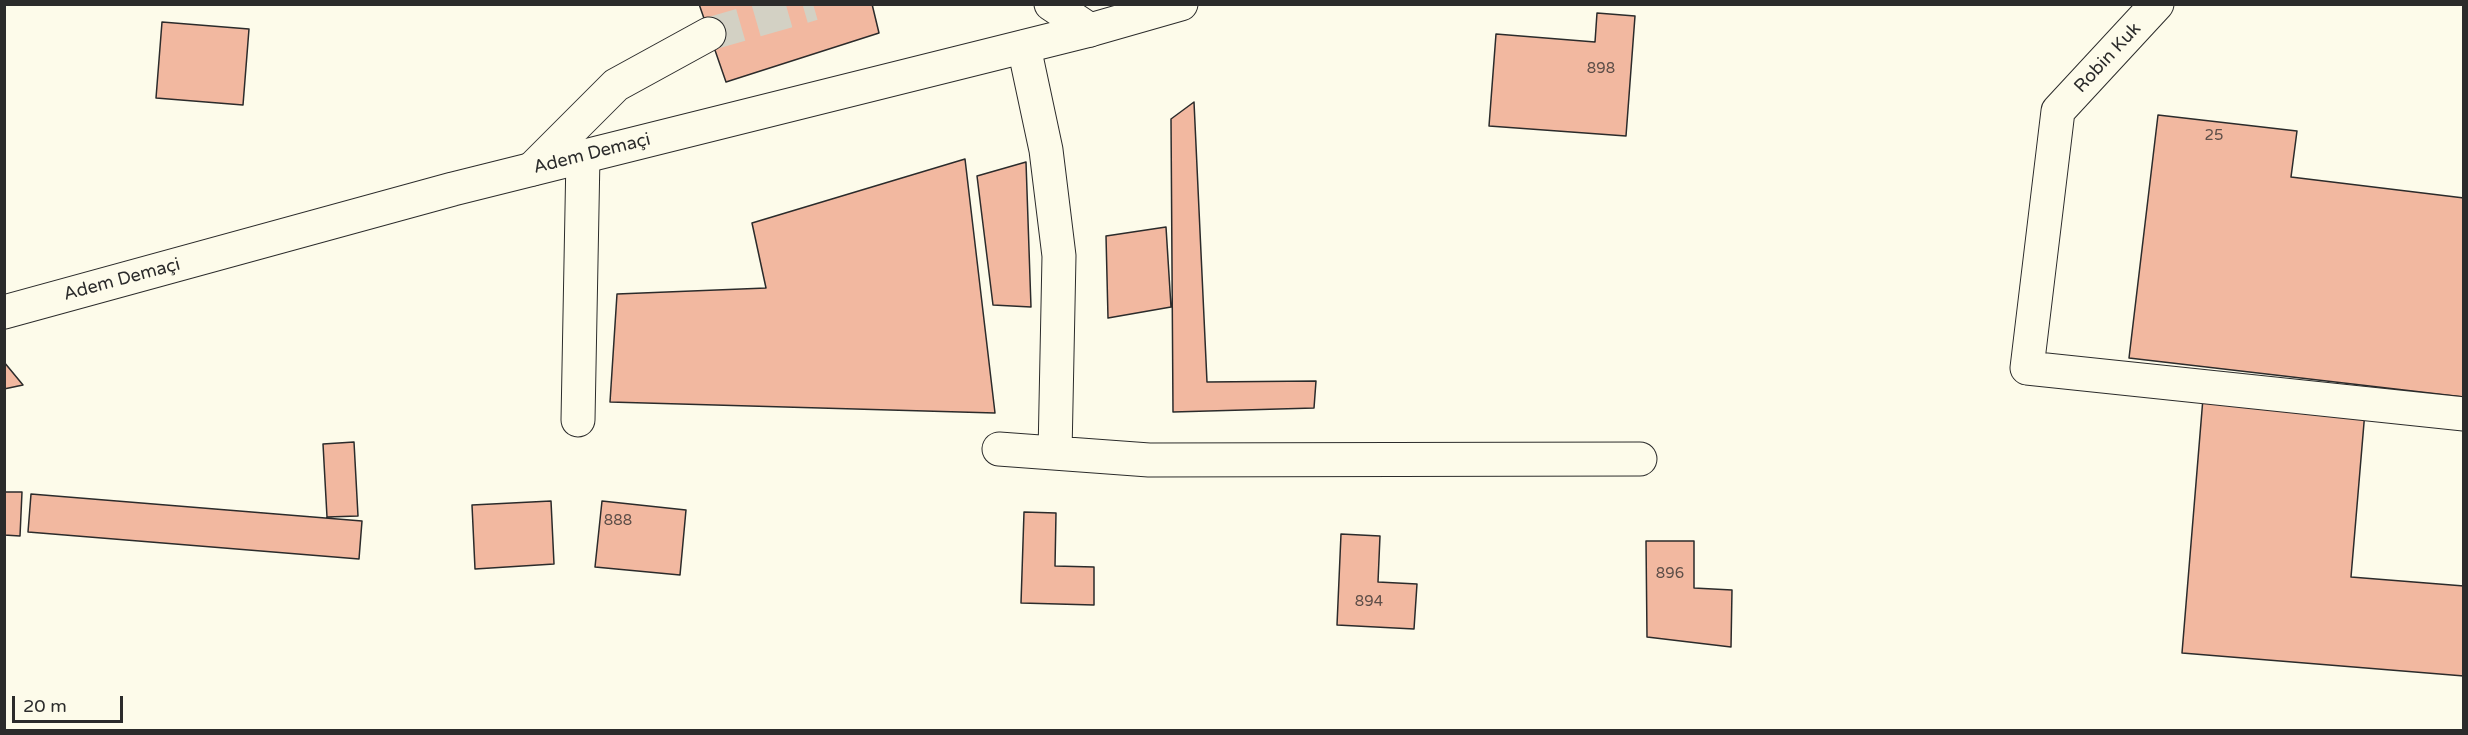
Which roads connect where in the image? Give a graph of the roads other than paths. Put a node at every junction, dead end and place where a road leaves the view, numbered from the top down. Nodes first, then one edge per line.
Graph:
1 (1051, 4) edge
2 (1180, 4) edge
3 (2157, 4) edge
4 (1086, 17) edge
5 (709, 34) tunnel mouth
6 (1024, 46) junction
7 (584, 156) junction
8 (532, 169) junction
9 (4, 312) edge
10 (2463, 414) edge
11 (578, 420) dead end
12 (999, 449) dead end
13 (1055, 453) junction
14 (1640, 459) dead end

1 - 4 main road
2 - 4 main road, Adem Demaçi
3 - 10 main road, Robin Kuk
4 - 6 main road, Adem Demaçi
5 - 8 main road
6 - 7 main road, Adem Demaçi
6 - 13 main road
7 - 8 main road, Adem Demaçi
7 - 11 main road
8 - 9 main road, Adem Demaçi
12 - 13 main road
13 - 14 main road

